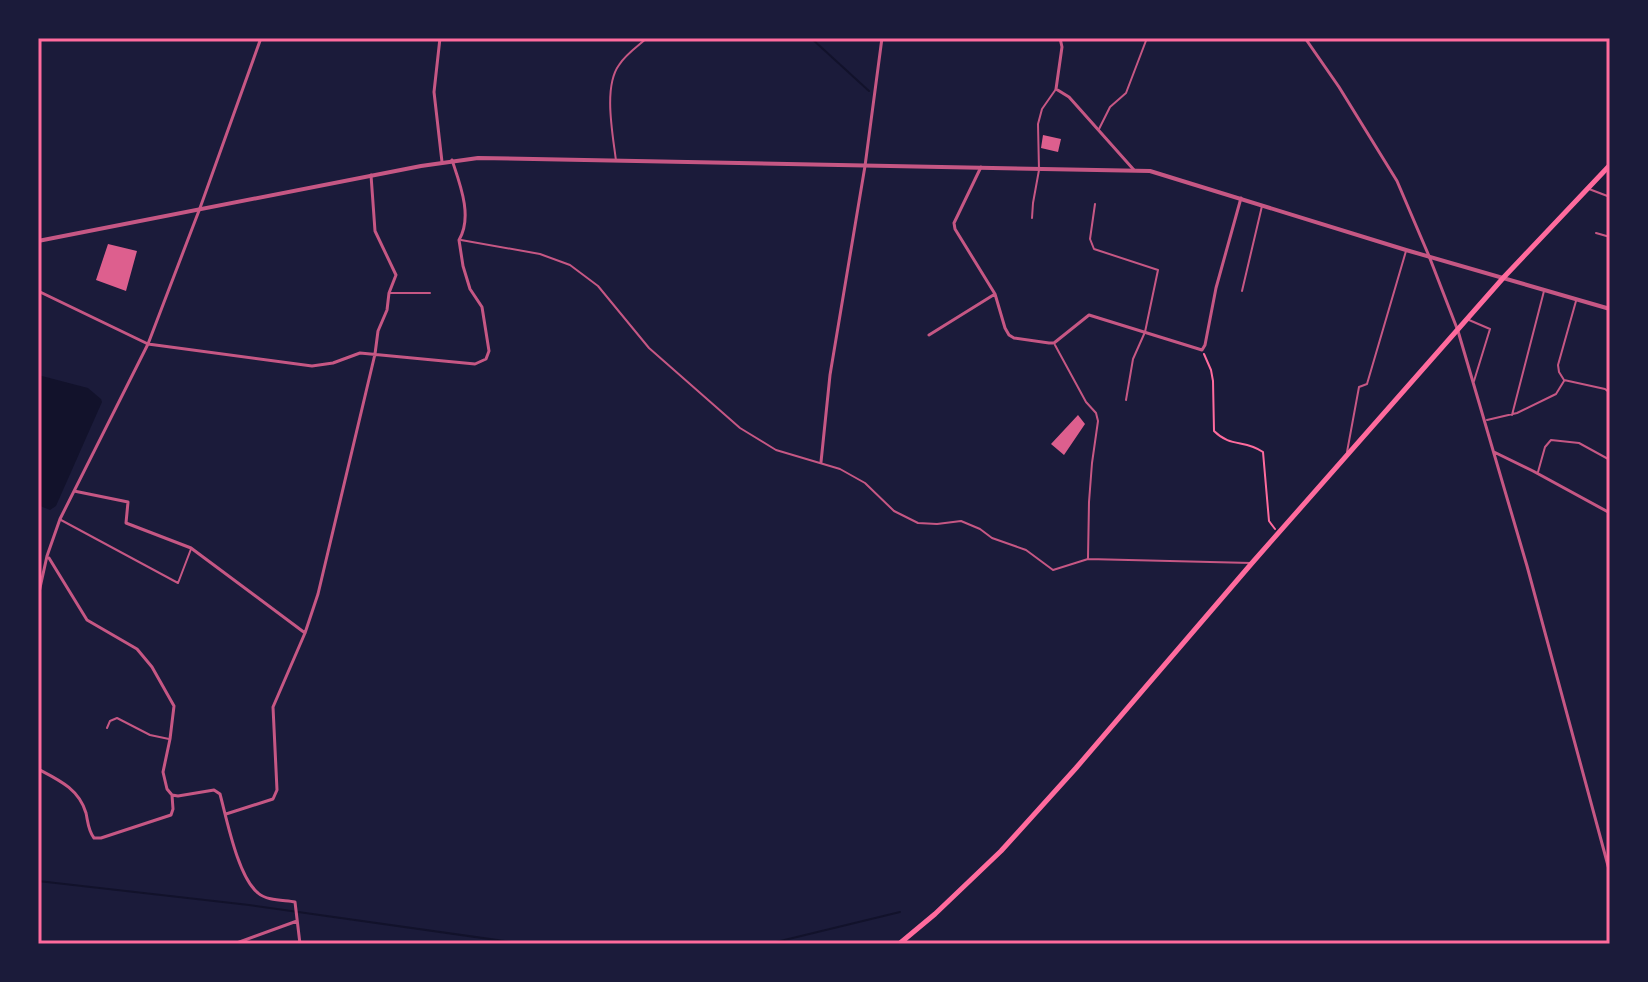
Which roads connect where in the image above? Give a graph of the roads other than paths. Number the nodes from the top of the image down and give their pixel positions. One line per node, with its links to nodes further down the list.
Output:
1 (261, 38): 24 (street)
2 (440, 38): 11 (street)
3 (647, 38): 12 (lane)
4 (882, 38): 14 (street)
5 (1060, 38): 8 (street)
6 (1147, 38): 9 (lane)
7 (1305, 38): 31 (street)
8 (1056, 89): 9 (street); 16 (lane)
9 (1098, 130): 17 (street)
10 (452, 160): 11 (street); 12 (street); 28 (street)
11 (442, 162): 18 (street)
12 (616, 162): 14 (street)
13 (1610, 165): 19 (main road)
14 (865, 166): 15 (street); 57 (street)
15 (981, 167): 16 (street); 38 (street)
16 (1039, 170): 17 (street); 25 (lane)
17 (1136, 172): 21 (street)
18 (371, 175): 24 (street); 36 (street)
19 (1588, 189): 20 (lane); 32 (main road)
20 (1610, 197)
21 (1241, 198): 23 (street); 43 (street)
22 (1095, 204): 43 (lane)
23 (1263, 204): 30 (street); 35 (lane)
24 (200, 208): 29 (street); 46 (street)
25 (1032, 218)
26 (1596, 233): 27 (lane)
27 (1610, 237)
28 (459, 240): 47 (street); 57 (lane)
29 (38, 241)
30 (1406, 250): 31 (street); 55 (lane)
31 (1429, 256): 32 (street); 42 (street)
32 (1504, 277): 33 (street); 41 (main road)
33 (1544, 290): 39 (street); 52 (lane)
34 (38, 291): 46 (street)
35 (1242, 291)
36 (389, 293): 37 (lane); 47 (street)
37 (430, 293)
38 (995, 294): 44 (street); 45 (street)
39 (1576, 299): 40 (street); 48 (lane)
40 (1610, 309)
41 (1468, 319): 42 (main road); 49 (lane)
42 (1458, 331): 49 (street); 55 (main road)
43 (1145, 332): 45 (street); 51 (lane)
44 (929, 335)
45 (1054, 343): 64 (lane)
46 (148, 344): 47 (street); 59 (street)
47 (375, 354): 67 (street)
48 (1564, 380): 50 (lane); 52 (lane)
49 (1474, 382): 53 (street)
50 (1610, 393)
51 (1126, 400)
52 (1512, 415): 53 (lane)
53 (1486, 420): 54 (street)
54 (1494, 452): 58 (street); 73 (street)
55 (1346, 457): 65 (main road)
56 (1610, 460): 58 (lane)
57 (821, 462): 64 (lane)
58 (1538, 473): 60 (street)
59 (74, 491): 61 (street); 62 (street)
60 (1610, 513)
61 (60, 519): 62 (lane); 63 (street)
62 (191, 548): 67 (street)
63 (47, 556): 66 (street); 69 (street)
64 (1088, 559): 65 (lane)
65 (1252, 563): 77 (main road)
66 (38, 597)
67 (305, 633): 72 (street)
68 (107, 728): 69 (lane)
69 (170, 739): 71 (street)
70 (38, 769): 71 (street)
71 (172, 795): 72 (street)
72 (226, 814): 74 (street)
73 (1610, 873)
74 (297, 921): 75 (street); 76 (street)
75 (234, 944)
76 (300, 944)
77 (899, 944)

